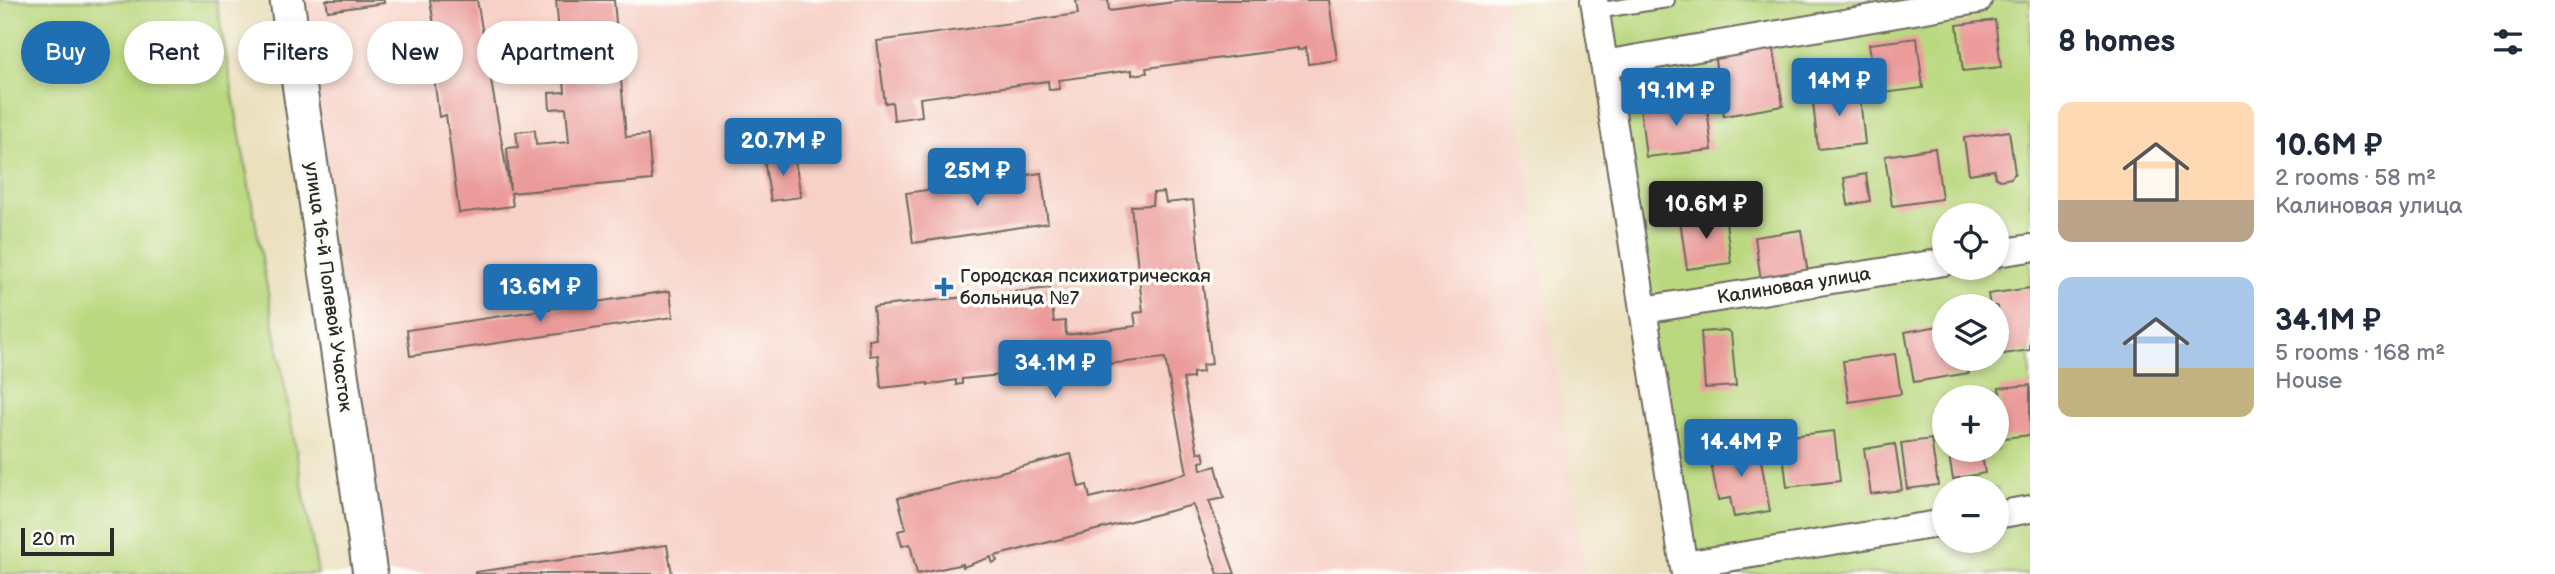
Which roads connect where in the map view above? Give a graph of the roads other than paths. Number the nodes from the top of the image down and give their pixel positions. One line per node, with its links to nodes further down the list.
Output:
1 (287, 0): 14 (street, улица 16-й Полевой Участок)
2 (1667, 0): 4 (lane)
3 (1978, 0): 5 (street)
4 (1595, 6): 5 (street)
5 (1604, 64): 9 (street)
6 (2030, 248): 7 (street)
7 (2009, 251)
8 (1932, 264): 9 (street, Калиновая улица)
9 (1643, 310): 13 (street)
10 (2030, 509): 11 (street)
11 (2009, 513)
12 (1932, 525): 13 (street)
13 (1685, 570)
14 (370, 574)

